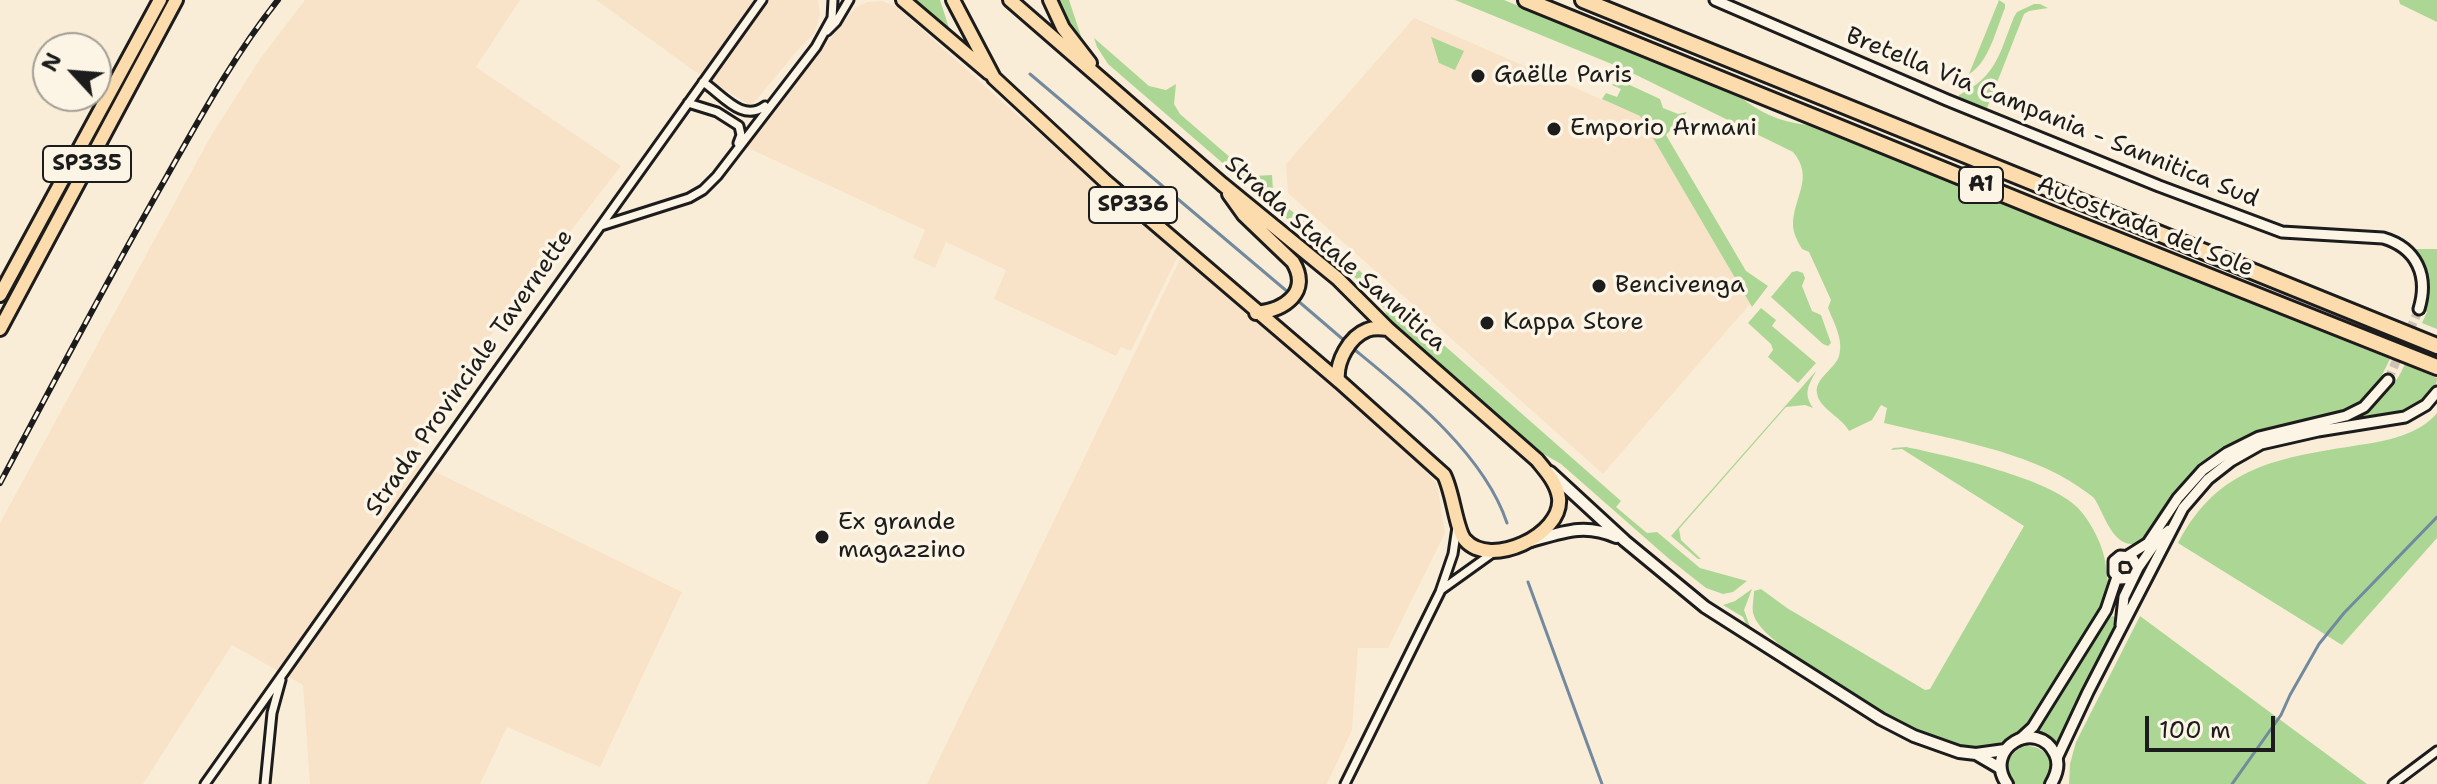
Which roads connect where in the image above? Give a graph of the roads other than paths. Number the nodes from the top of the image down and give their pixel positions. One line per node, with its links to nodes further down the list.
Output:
1 (160, 0): 22 (main road, SP335)
2 (176, 0): 25 (main road, SP335)
3 (762, 0): 16 (street)
4 (833, 0): 13 (street, Strada Provinciale Tavernette)
5 (849, 0): 13 (street, Strada Provinciale Tavernette)
6 (903, 0): 14 (main road)
7 (953, 0): 14 (main road, SP336)
8 (1010, 0): 15 (main road, Strada Statale Sannitica / SP336)
9 (1050, 0): 15 (main road, Strada Statale Sannitica / SP336)
10 (1526, 0): 28 (highway, Autostrada del Sole / A1)
11 (1583, 0): 27 (highway, Autostrada del Sole / A1)
12 (1715, 0): 23 (street, Bretella Via Campania - Sannitica Sud)
13 (820, 39): 17 (street, Strada Provinciale Tavernette)
14 (994, 78): 24 (main road, SP336)
15 (1105, 81): 20 (main road, Strada Statale Sannitica / SP336)
16 (703, 82): 17 (street); 18 (street)
17 (774, 100): 19 (street, Strada Provinciale Tavernette)
18 (688, 103): 19 (street); 21 (street)
19 (737, 149): 21 (street, Strada Provinciale Tavernette)
20 (1222, 184): 24 (main road); 26 (main road, Strada Statale Sannitica / SP336)
21 (599, 227): 44 (street, Strada Provinciale Tavernette)
22 (0, 295)
23 (2419, 309)
24 (1256, 313): 30 (main road, SP336)
25 (0, 329)
26 (1388, 329): 30 (main road); 32 (main road, Strada Statale Sannitica)
27 (2437, 346)
28 (2437, 367)
29 (2388, 380): 38 (street)
30 (1341, 383): 33 (main road, SP336)
31 (2437, 392): 34 (street)
32 (1537, 460): 35 (main road, Strada Statale Sannitica); 36 (main road, Strada Statale Sannitica)
33 (1457, 521): 37 (main road, SP336); 42 (street)
34 (2173, 527): 39 (street); 43 (street)
35 (1529, 541): 36 (main road); 37 (main road, Strada Statale Sannitica)
36 (1625, 541): 48 (main road, Strada Statale Sannitica)
37 (1494, 552): 42 (street)
38 (2129, 555): 39 (street); 40 (street)
39 (2138, 568): 41 (street)
40 (2117, 577): 41 (street); 45 (street)
41 (2132, 578): 43 (street)
42 (1440, 592): 54 (street)
43 (2119, 632): 49 (street)
44 (283, 672): 52 (street, Strada Provinciale Tavernette); 53 (street, Strada Provinciale Tavernette)
45 (2020, 739): 46 (main road); 49 (main road)
46 (2005, 750): 48 (main road, Strada Statale Sannitica); 50 (main road)
47 (2437, 751): 56 (street)
48 (1976, 754): 50 (main road, Strada Statale Sannitica)
49 (2057, 758): 51 (main road)
50 (2000, 768): 55 (main road)
51 (2055, 782)
52 (205, 784)
53 (265, 784)
54 (1345, 784)
55 (2007, 784)
56 (2393, 784)

